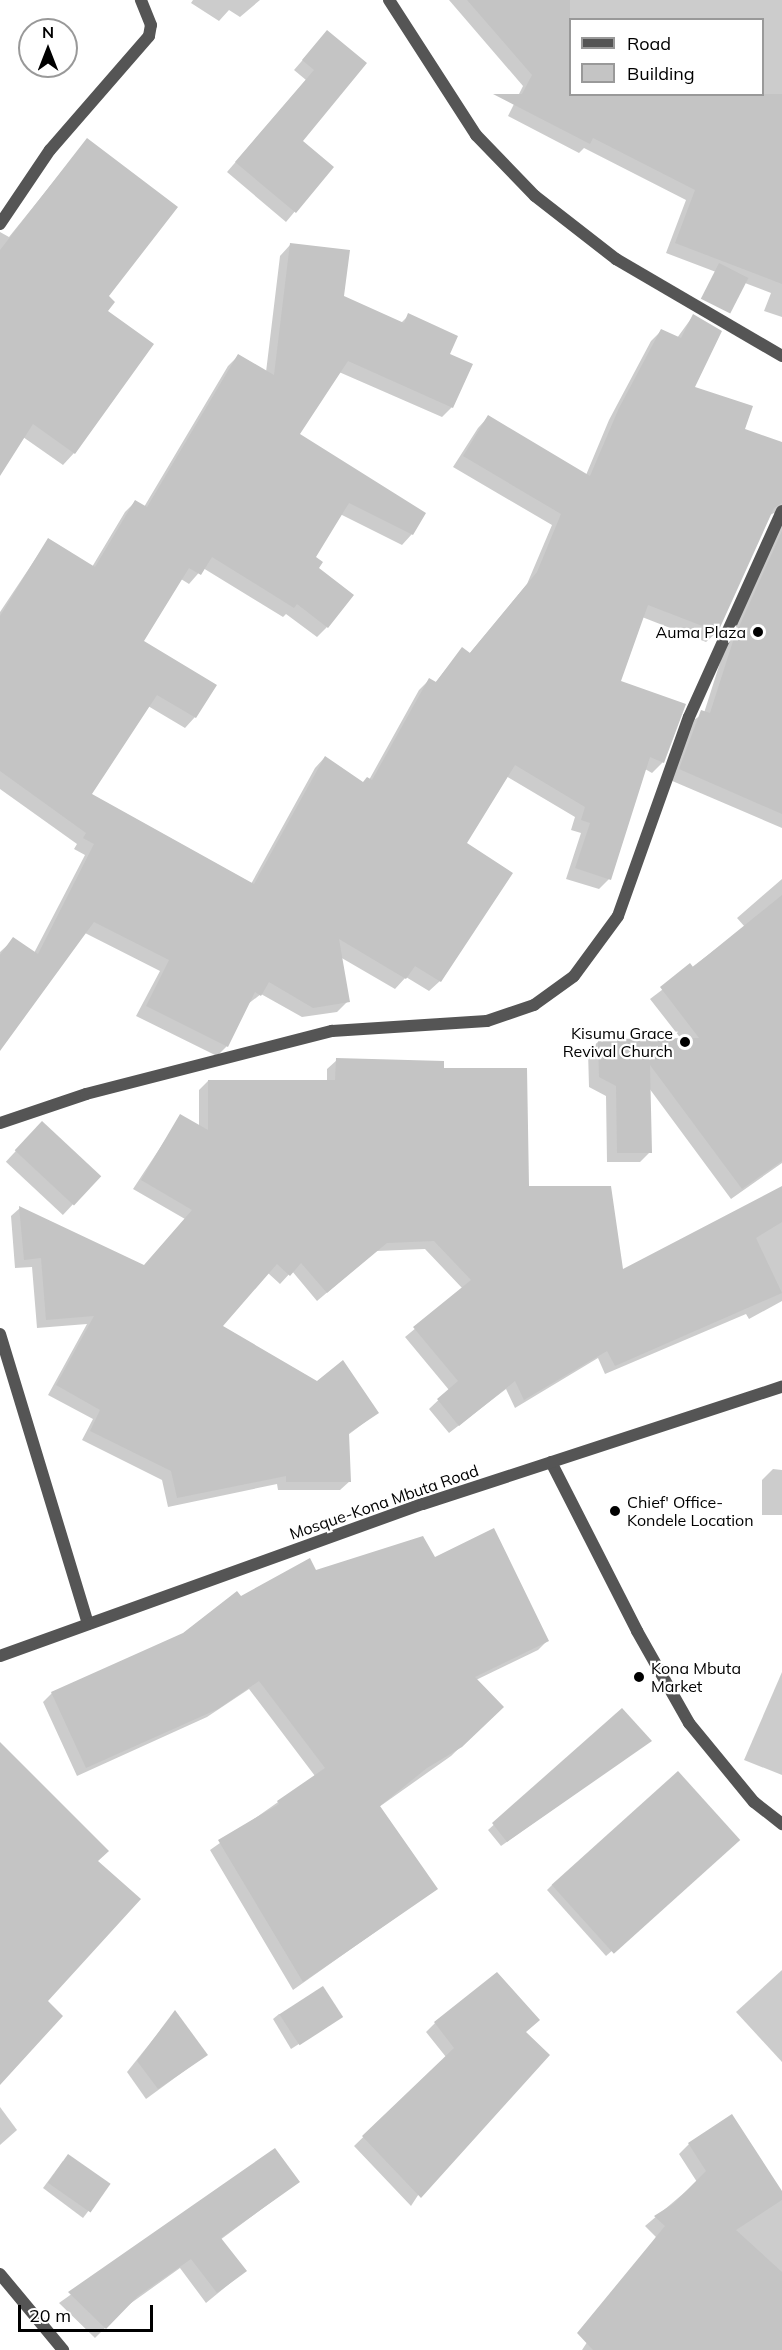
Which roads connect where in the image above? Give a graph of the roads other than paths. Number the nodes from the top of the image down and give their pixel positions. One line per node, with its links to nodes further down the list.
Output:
1 (141, 0): 3 (street)
2 (389, 0): 4 (street)
3 (0, 224)
4 (782, 356)
5 (782, 511): 6 (street)
6 (0, 1123)
7 (0, 1334): 10 (street)
8 (782, 1387): 9 (street, Mosque-Kona Mbuta Road)
9 (551, 1462): 10 (street, Mosque-Kona Mbuta Road); 12 (street)
10 (88, 1624): 11 (street, Mosque-Kona Mbuta Road)
11 (0, 1656)
12 (782, 1824)
13 (0, 2274): 14 (street)
14 (63, 2350)

